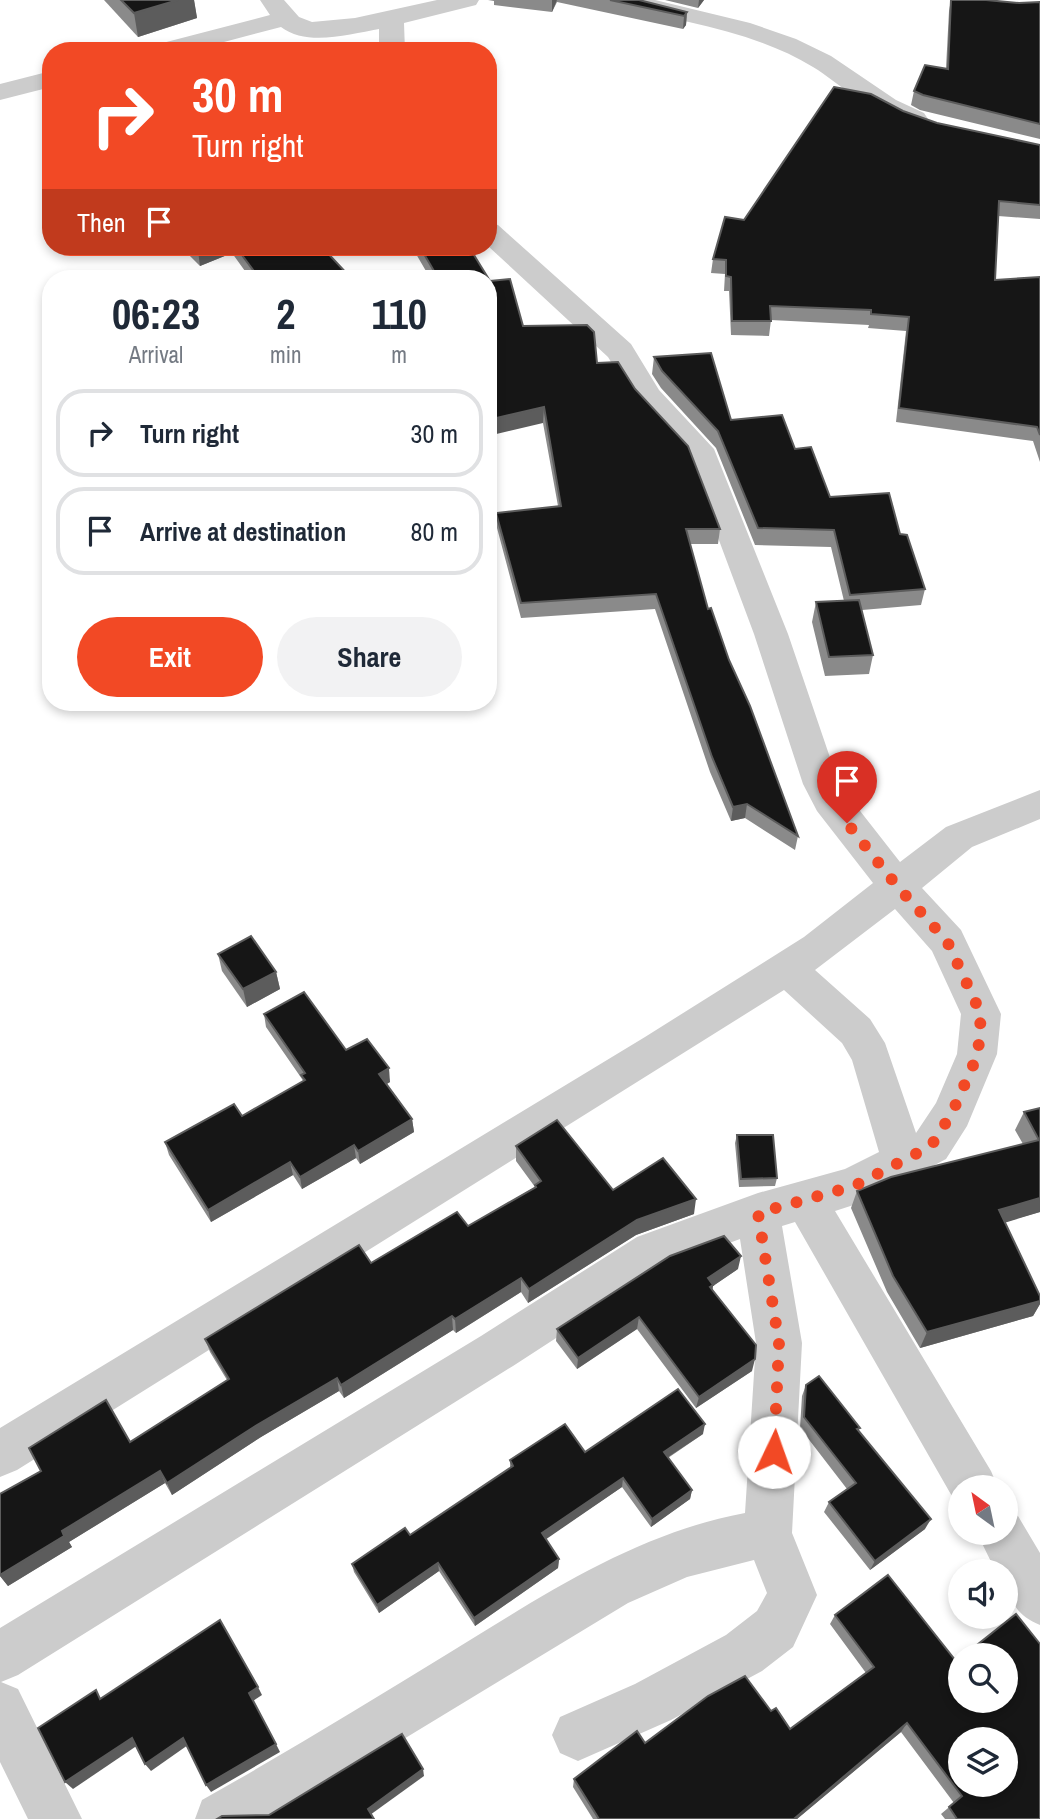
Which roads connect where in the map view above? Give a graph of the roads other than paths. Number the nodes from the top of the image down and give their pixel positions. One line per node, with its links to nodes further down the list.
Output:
1 (467, 0): 4 (street)
2 (622, 0): 9 (street)
3 (279, 9): 4 (street); 5 (street)
4 (391, 17): 6 (street)
5 (186, 42)
6 (392, 42)
7 (42, 81): 8 (street)
8 (0, 92)
9 (936, 124)
10 (497, 239): 12 (street)
11 (1040, 804): 12 (street)
12 (905, 895): 13 (street); 14 (street)
13 (795, 976): 14 (street); 17 (street)
14 (903, 1161): 15 (street)
15 (805, 1199): 16 (street); 18 (street)
16 (758, 1213): 19 (street); 22 (street)
17 (0, 1454)
18 (966, 1475)
19 (768, 1533): 24 (street); 26 (street)
20 (1008, 1545): 21 (street)
21 (1040, 1600)
22 (0, 1657)
23 (0, 1707): 25 (street)
24 (578, 1735)
25 (56, 1819)
26 (221, 1819)

